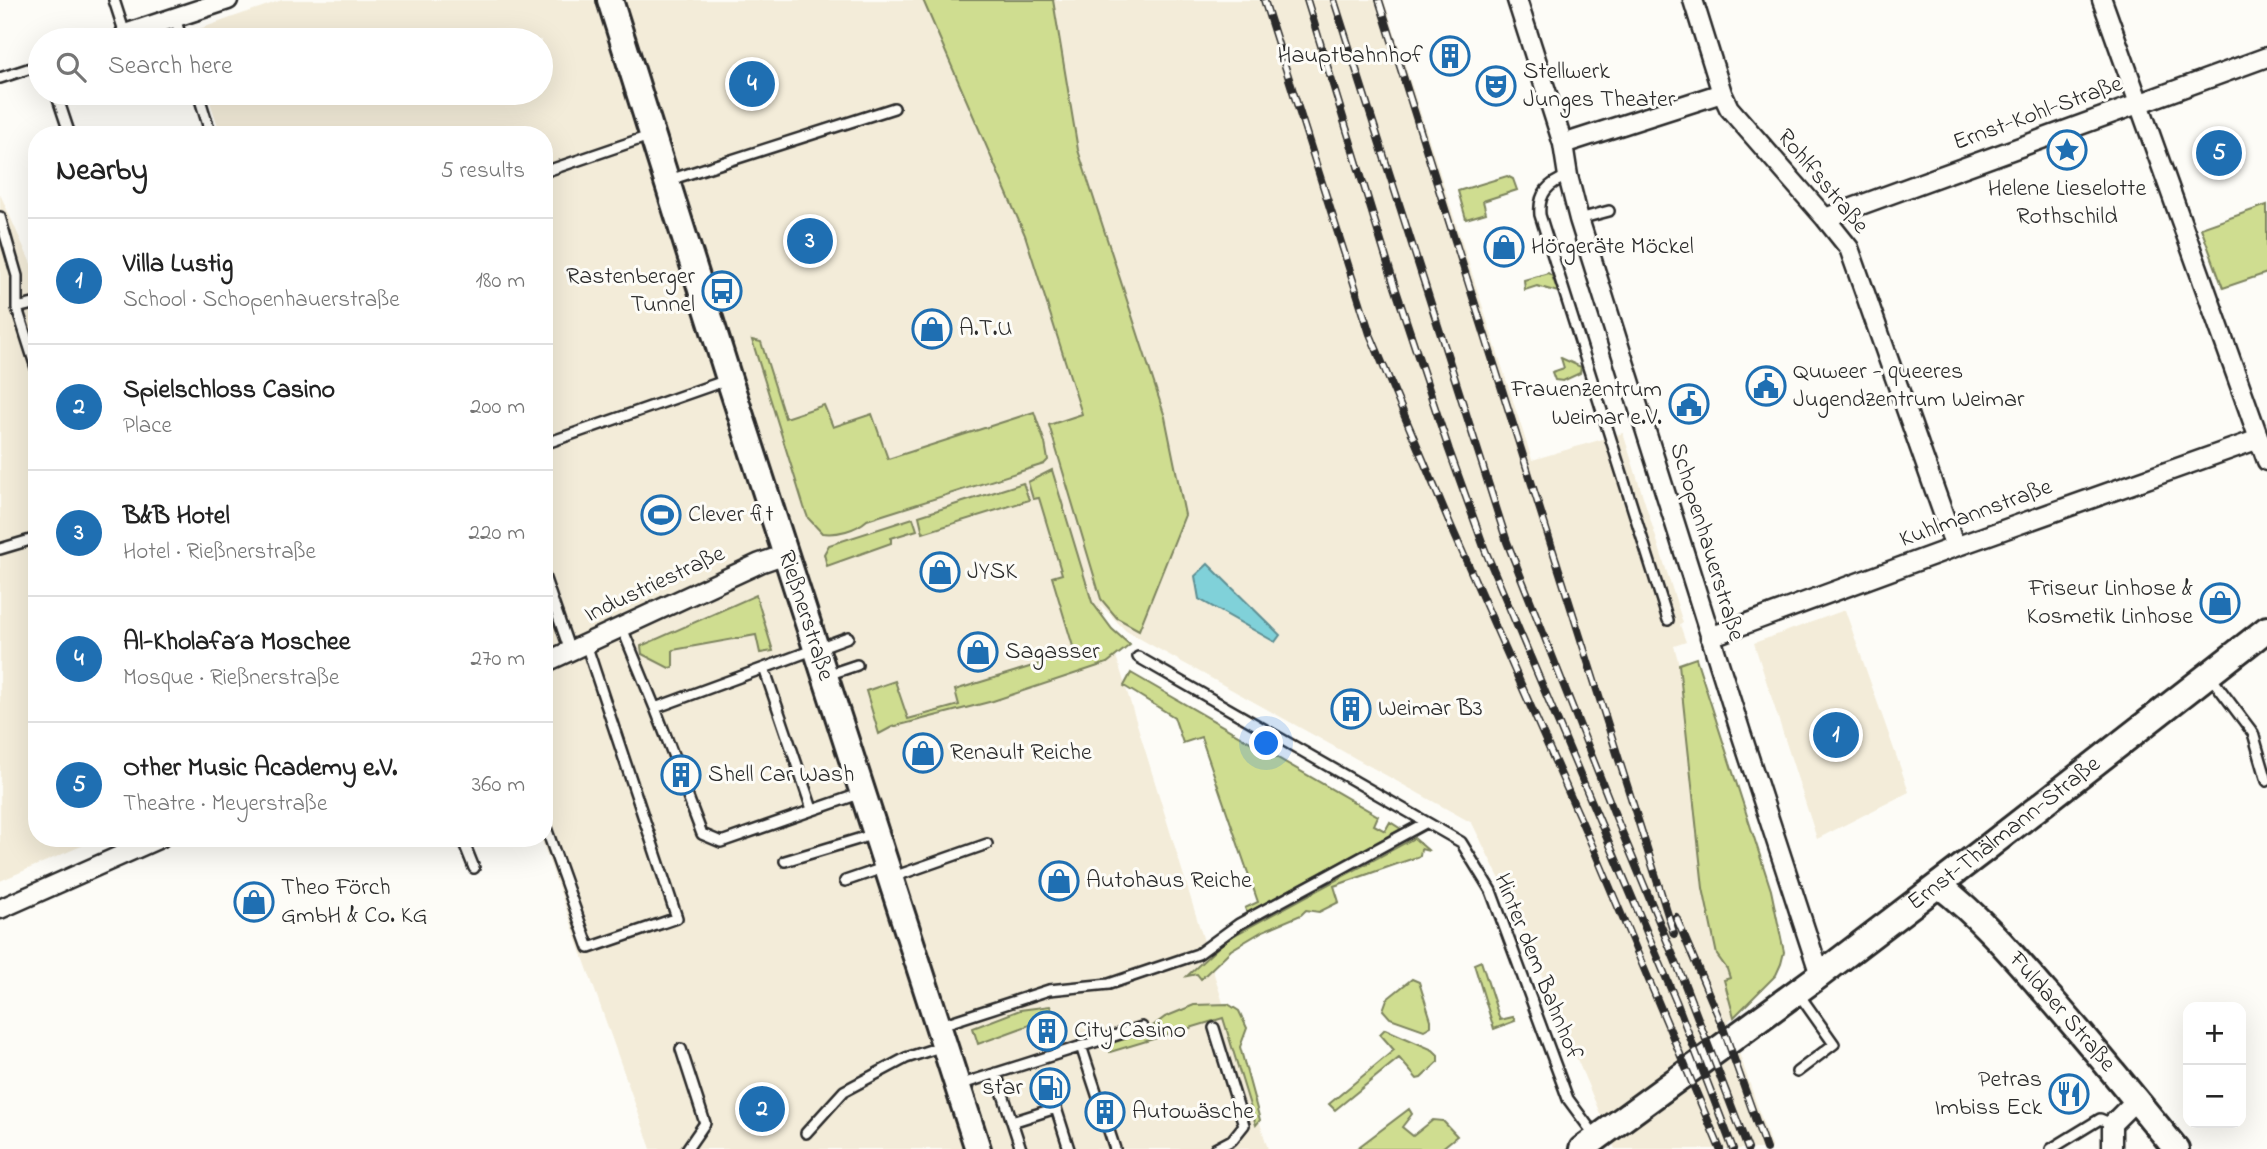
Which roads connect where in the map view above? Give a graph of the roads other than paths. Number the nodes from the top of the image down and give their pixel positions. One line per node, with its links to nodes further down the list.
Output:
1 (114, 0): 8 (lane)
2 (610, 0): 21 (street, Rießnerstraße)
3 (1517, 0): 22 (street, Schopenhauerstraße)
4 (1693, 0): 14 (street, Rohlfsstraße)
5 (2102, 0): 15 (street)
6 (224, 1): 7 (street)
7 (175, 18): 9 (street); 10 (lane)
8 (116, 28)
9 (144, 28)
10 (178, 28)
11 (2267, 57): 15 (street, Ernst-Kohl-Straße)
12 (28, 69): 13 (lane)
13 (0, 78)
14 (1722, 93): 22 (street); 28 (street, Rohlfsstraße)
15 (2140, 104): 28 (street, Ernst-Kohl-Straße); 34 (street)
16 (60, 105): 19 (lane)
17 (202, 105): 20 (lane)
18 (894, 107): 25 (lane)
19 (67, 126)
20 (208, 126)
21 (653, 134): 23 (lane); 25 (street, Rießnerstraße)
22 (1563, 144): 24 (street, Schopenhauerstraße)
23 (553, 169)
24 (1568, 176): 29 (street, Schopenhauerstraße); 42 (lane)
25 (667, 180): 33 (street, Rießnerstraße)
26 (1609, 211): 29 (lane)
27 (0, 217): 31 (lane)
28 (1825, 218): 38 (street, Rohlfsstraße)
29 (1579, 219): 46 (street, Schopenhauerstraße)
30 (28, 305): 31 (lane)
31 (17, 308): 32 (lane)
32 (28, 343)
33 (729, 379): 35 (lane); 40 (street, Rießnerstraße)
34 (2259, 439): 36 (street); 38 (street, Kuhlmannstraße)
35 (553, 441)
36 (2267, 461)
37 (28, 541): 39 (lane)
38 (1955, 547): 46 (street, Kuhlmannstraße)
39 (0, 549)
40 (786, 554): 43 (street, Industriestraße); 48 (street, Rießnerstraße)
41 (553, 595): 47 (lane)
42 (1668, 621)
43 (622, 628): 47 (street, Industriestraße); 55 (lane)
44 (2267, 629): 53 (street, Ernst-Thälmann-Straße)
45 (848, 637): 48 (lane)
46 (1710, 637): 73 (street, Schopenhauerstraße)
47 (578, 648): 50 (street, Industriestraße); 66 (lane)
48 (817, 648): 52 (lane); 54 (street, Rießnerstraße)
49 (1138, 657): 61 (lane, Hinter dem Bahnhof)
50 (553, 659)
51 (857, 664): 54 (lane)
52 (764, 668): 55 (lane); 60 (lane)
53 (2209, 675): 57 (lane); 71 (street, Ernst-Thälmann-Straße)
54 (826, 676): 59 (street, Rießnerstraße)
55 (655, 708): 56 (lane)
56 (677, 765)
57 (2267, 781)
58 (686, 792): 60 (lane)
59 (863, 792): 60 (lane); 62 (street, Rießnerstraße)
60 (811, 809)
61 (1425, 823): 77 (lane); 87 (lane, Hinter dem Bahnhof)
62 (877, 834): 67 (lane); 69 (street, Rießnerstraße)
63 (987, 844): 69 (lane)
64 (140, 847): 72 (street)
65 (466, 847): 68 (lane)
66 (553, 847)
67 (785, 861)
68 (474, 868)
69 (889, 872): 70 (lane); 77 (street, Rießnerstraße)
70 (845, 880)
71 (1938, 885): 73 (street, Ernst-Thälmann-Straße); 83 (street, Fuldaer Straße)
72 (0, 909)
73 (1820, 975): 74 (street, Ernst-Thälmann-Straße)
74 (1797, 992): 80 (lane); 87 (street, Ernst-Thälmann-Straße)
75 (1142, 1027): 78 (lane)
76 (1214, 1028): 93 (lane)
77 (942, 1036): 82 (street, Rießnerstraße); 86 (lane)
78 (1081, 1046): 81 (lane); 92 (lane)
79 (681, 1049): 88 (lane)
80 (1797, 1072)
81 (996, 1073): 82 (lane); 84 (lane)
82 (957, 1085): 89 (street, Rießnerstraße)
83 (2136, 1100): 85 (street); 96 (street, Fuldaer Straße)
84 (1012, 1122): 90 (lane); 91 (lane)
85 (2112, 1124): 94 (lane); 95 (street)
86 (806, 1133)
87 (1589, 1143)
88 (687, 1149)
89 (978, 1149)
90 (1021, 1149)
91 (1069, 1149)
92 (1115, 1149)
93 (1215, 1149)
94 (2050, 1149)
95 (2112, 1149)
96 (2176, 1149)

